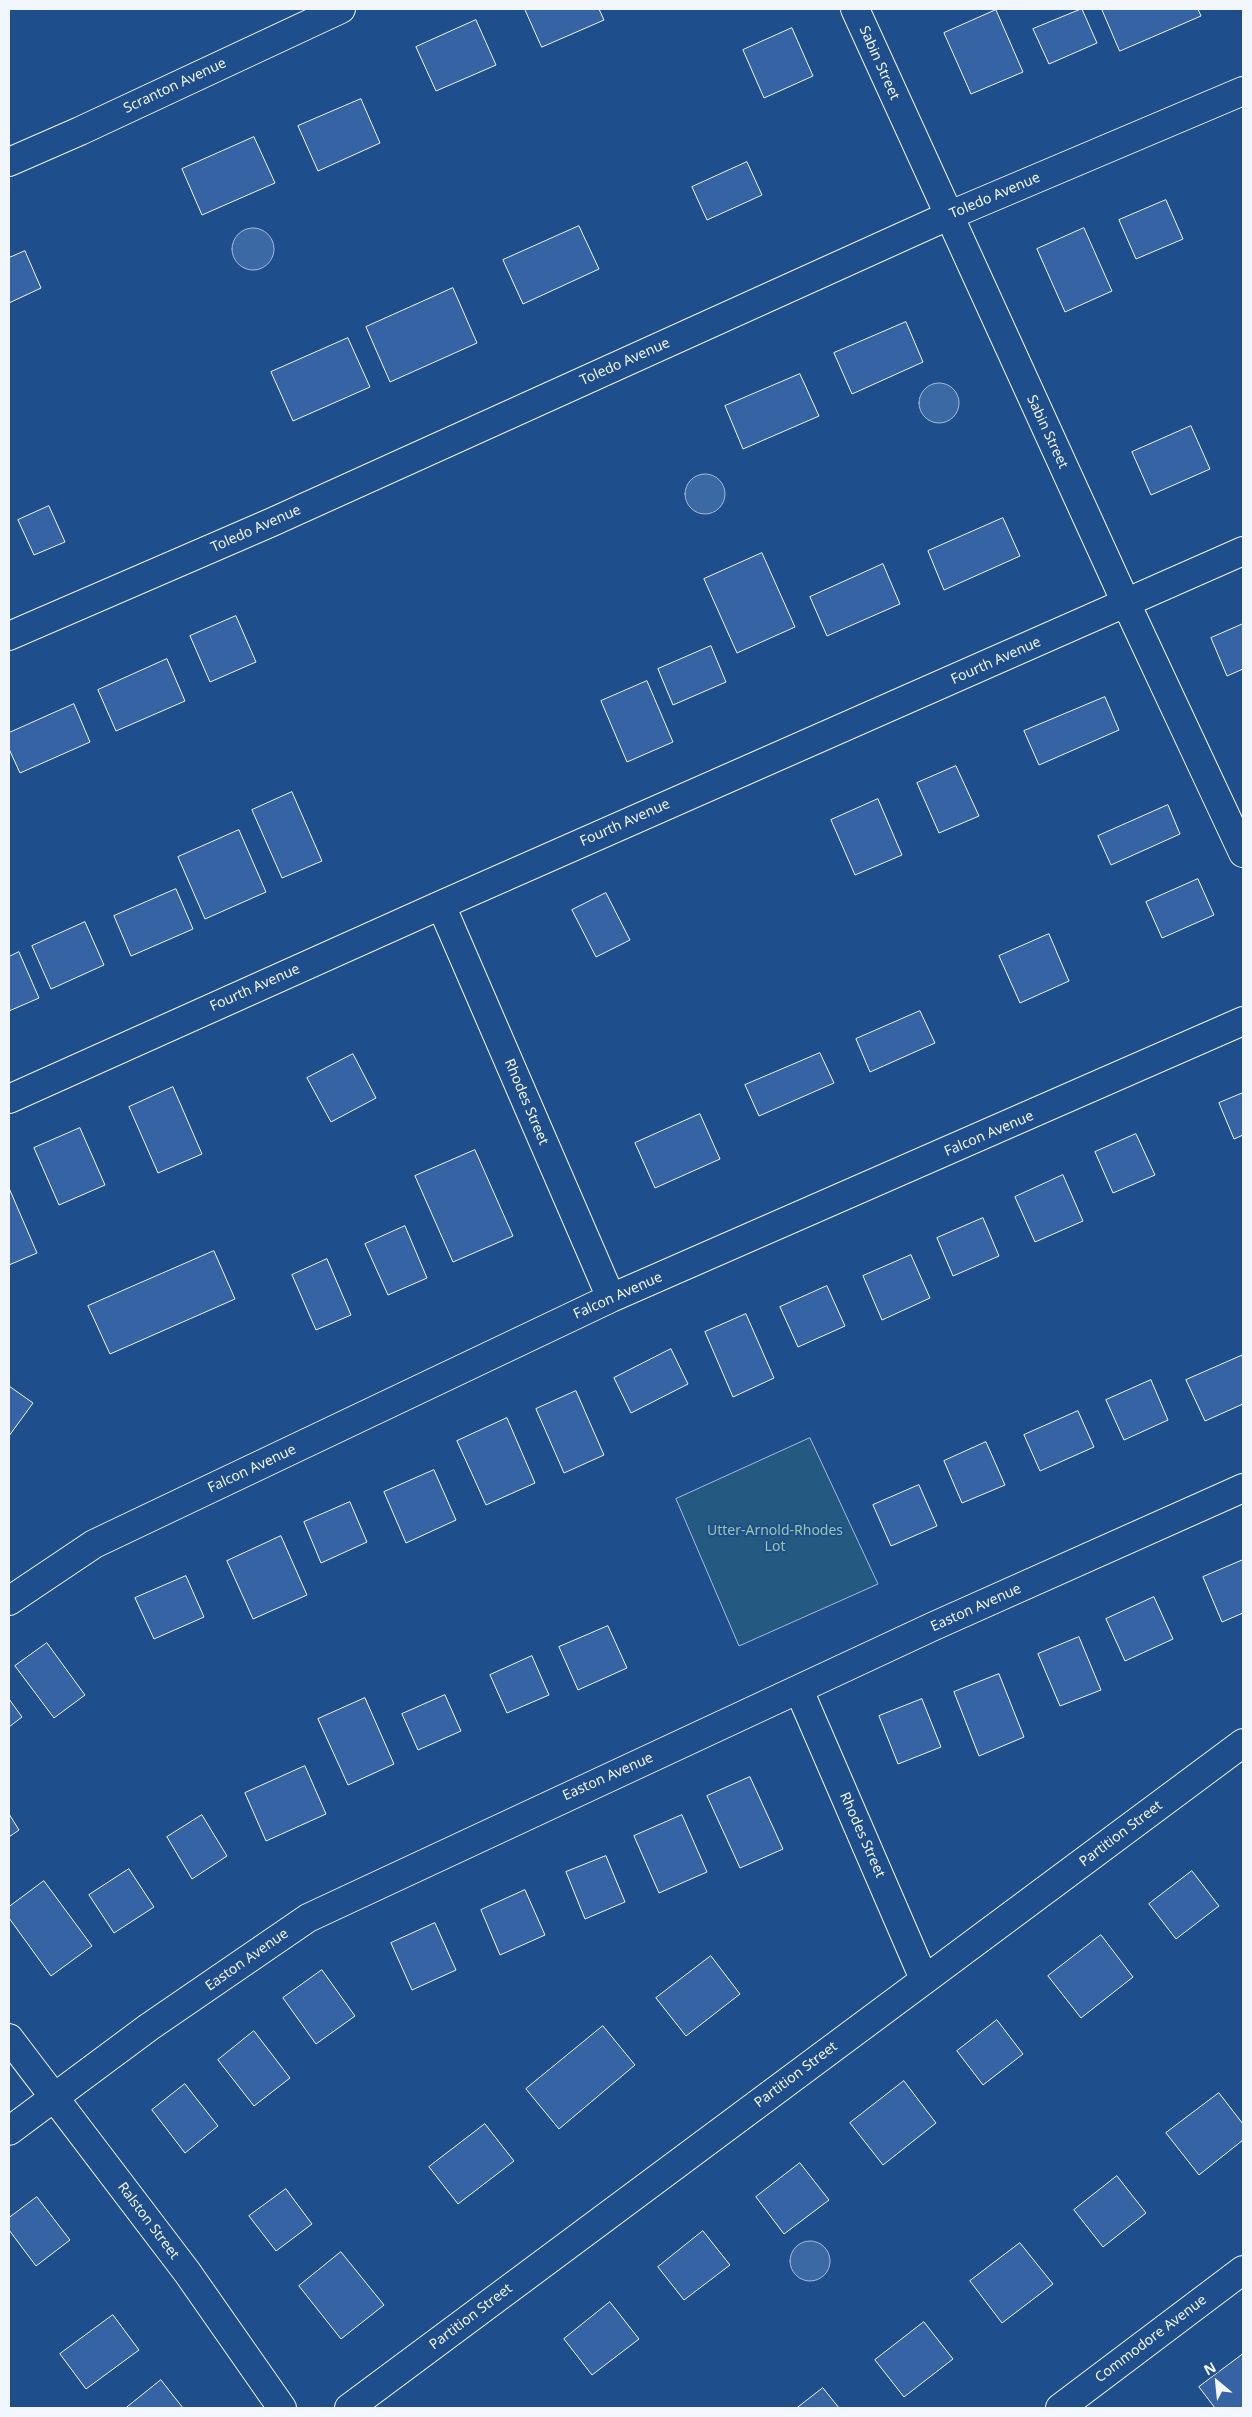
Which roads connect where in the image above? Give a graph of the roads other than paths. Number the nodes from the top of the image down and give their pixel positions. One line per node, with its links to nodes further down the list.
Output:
1 (341, 9): 4 (street, Scranton Avenue)
2 (855, 9): 5 (street, Sabin Street)
3 (1243, 91): 5 (street, Toledo Avenue)
4 (9, 162)
5 (948, 216): 7 (street, Sabin Street); 8 (street, Toledo Avenue)
6 (1243, 551): 7 (street, Fourth Avenue)
7 (1126, 603): 9 (street, Sabin Street); 10 (street, Fourth Avenue)
8 (9, 636)
9 (1243, 853)
10 (441, 904): 12 (street, Fourth Avenue); 13 (street, Rhodes Street)
11 (1243, 1021): 13 (street, Falcon Avenue)
12 (9, 1099)
13 (610, 1298): 15 (street, Falcon Avenue)
14 (1243, 1488): 16 (street, Easton Avenue)
15 (9, 1601)
16 (799, 1690): 18 (street, Rhodes Street); 20 (street, Easton Avenue)
17 (1243, 1743): 18 (street, Partition Street)
18 (924, 1979): 24 (street, Partition Street)
19 (9, 2038): 20 (street, Ralston Street)
20 (54, 2097): 21 (street, Easton Avenue); 23 (street, Ralston Street)
21 (9, 2131)
22 (1243, 2270): 25 (street, Commodore Avenue)
23 (282, 2408)
24 (349, 2408)
25 (1060, 2408)

